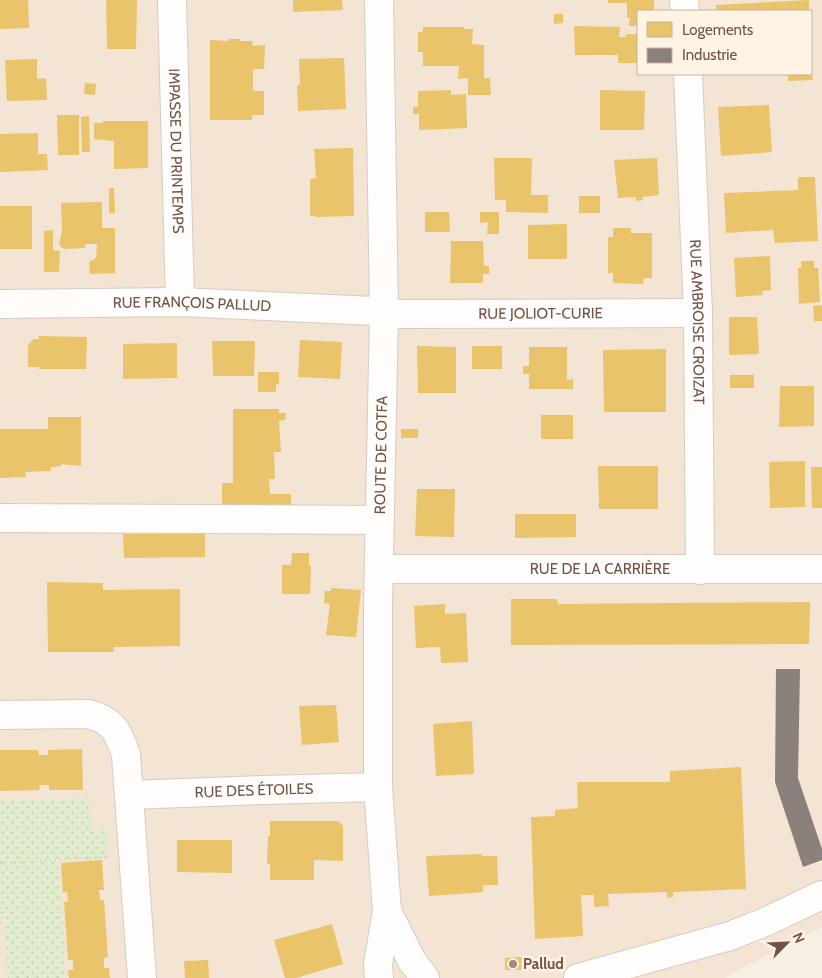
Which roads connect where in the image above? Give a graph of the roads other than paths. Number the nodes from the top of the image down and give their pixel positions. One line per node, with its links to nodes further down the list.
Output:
1 (172, 0): 4 (street, IMPASSE DU PRINTEMPS)
2 (379, 0): 6 (street, ROUTE DE COTFA)
3 (688, 75): 7 (street, RUE AMBROISE CROIZAT)
4 (180, 302): 5 (street, RUE FRANÇOIS PALLUD); 6 (street, RUE FRANÇOIS PALLUD)
5 (0, 304)
6 (384, 312): 7 (street, RUE JOLIOT-CURIE); 9 (street, ROUTE DE COTFA)
7 (698, 313): 12 (street, RUE AMBROISE CROIZAT)
8 (0, 518): 9 (street)
9 (380, 520): 10 (street, ROUTE DE COTFA)
10 (379, 569): 12 (street, RUE DE LA CARRIÈRE); 14 (street, ROUTE DE COTFA)
11 (822, 569): 12 (street, RUE DE LA CARRIÈRE)
12 (700, 570)
13 (0, 715): 15 (street)
14 (378, 787): 15 (street, RUE DES ÉTOILES); 17 (street, ROUTE DE COTFA)
15 (128, 795): 18 (street)
16 (822, 895): 21 (street)
17 (387, 911): 19 (street, ROUTE DE COTFA); 20 (street, ROUTE DE COTFA)
18 (142, 978)
19 (379, 978)
20 (425, 978)
21 (578, 978)

